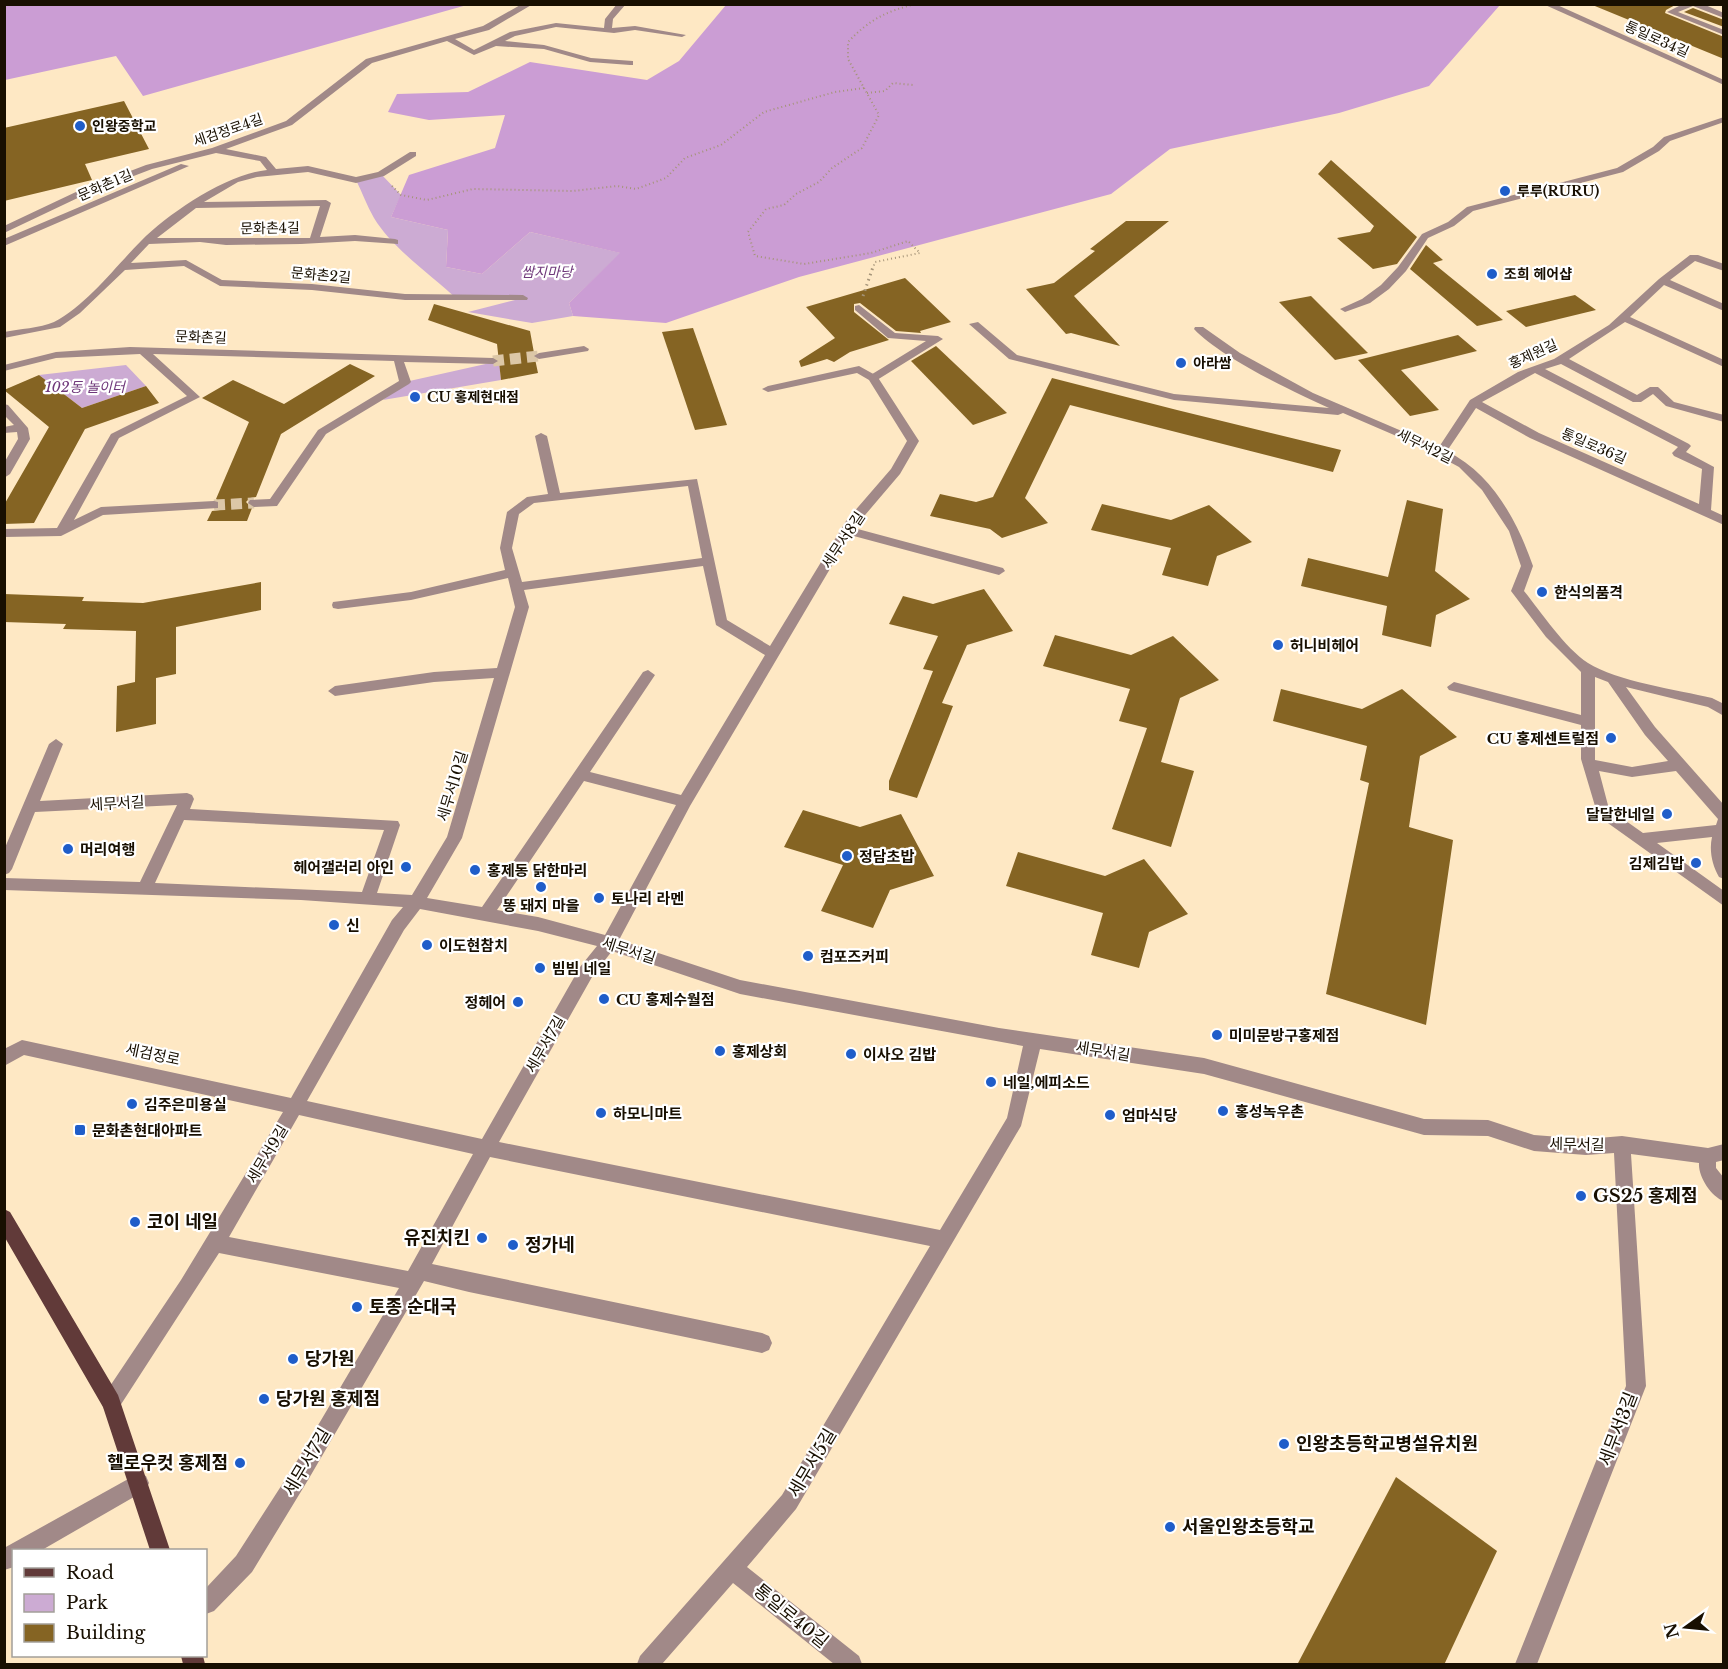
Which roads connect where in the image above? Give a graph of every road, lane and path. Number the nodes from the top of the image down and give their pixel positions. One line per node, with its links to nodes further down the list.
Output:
1 (529, 4): 10 (street, 세검정로4길)
2 (622, 4): 7 (street)
3 (916, 4): 15 (path)
4 (1547, 4): 13 (street, 통일로34길)
5 (1693, 4): 6 (street); 8 (street)
6 (1724, 16)
7 (608, 30): 9 (street); 11 (street)
8 (1721, 30)
9 (682, 35)
10 (450, 40): 11 (street); 18 (street, 세검정로4길)
11 (495, 43): 12 (street)
12 (630, 63)
13 (1724, 83)
14 (913, 85): 16 (path)
15 (864, 88): 16 (path); 20 (path)
16 (867, 93): 32 (path)
17 (1724, 120): 34 (street)
18 (215, 150): 21 (street); 23 (street, 세검정로4길); 27 (street, 문화촌1길)
19 (413, 154): 20 (street)
20 (387, 171): 21 (street)
21 (273, 172): 22 (street)
22 (194, 205): 24 (street); 25 (street)
23 (4, 230)
24 (314, 240): 25 (street, 문화촌4길); 26 (street, 문화촌4길)
25 (146, 241): 28 (street)
26 (395, 242)
27 (4, 243)
28 (122, 267): 31 (street, 문화촌2길); 38 (street)
29 (1724, 268): 30 (street, 홍제원길)
30 (1663, 281): 33 (street); 35 (street, 홍제원길)
31 (523, 298)
32 (860, 308): 48 (street)
33 (1724, 308)
34 (1345, 309)
35 (1623, 317): 43 (street, 홍제원길); 45 (street)
36 (974, 324): 52 (street)
37 (1199, 329): 52 (street, 세무서2길)
38 (4, 335)
39 (584, 349): 41 (street)
40 (141, 350): 42 (street, 문화촌길); 46 (street, 문화촌길); 65 (street)
41 (539, 356)
42 (398, 358): 44 (street, 문화촌길); 60 (street)
43 (1561, 359): 47 (street, 홍제원길); 53 (street)
44 (494, 361)
45 (1724, 364)
46 (4, 368)
47 (1536, 369): 50 (street, 홍제원길); 62 (street)
48 (873, 378): 49 (street); 64 (street, 세무서8길)
49 (768, 389)
50 (1474, 402): 57 (street, 홍제원길); 62 (street, 통일로36길)
51 (4, 407): 54 (street)
52 (1353, 413): 57 (street, 세무서2길)
53 (1724, 419)
54 (22, 428): 55 (street); 58 (street)
55 (4, 430)
56 (541, 436): 59 (street)
57 (1441, 452): 73 (street, 세무서2길)
58 (4, 474)
59 (555, 497): 67 (street, 세무서10길); 69 (street, 세무서10길)
60 (254, 503)
61 (214, 505): 65 (street)
62 (1706, 511): 63 (street, 통일로36길)
63 (1724, 521)
64 (847, 530): 68 (street); 72 (street, 세무서8길)
65 (61, 532): 66 (street)
66 (4, 533)
67 (709, 561): 70 (street); 72 (street, 세무서10길)
68 (999, 571)
69 (513, 572): 70 (street, 세무서10길); 71 (street)
70 (517, 587): 74 (street, 세무서10길)
71 (338, 605)
72 (773, 654): 85 (street, 세무서8길)
73 (1583, 666): 76 (street, 세무서2길); 80 (street)
74 (503, 673): 78 (street); 96 (street, 세무서10길)
75 (648, 675): 84 (street)
76 (1613, 679): 79 (street, 세무서2길); 83 (street)
77 (1454, 687): 80 (street)
78 (335, 691)
79 (1724, 711)
80 (1588, 722): 82 (street)
81 (56, 744): 86 (street)
82 (1589, 764): 83 (street); 89 (street)
83 (1680, 765): 88 (street)
84 (580, 775): 85 (street); 97 (street)
85 (685, 802): 98 (street, 세무서8길)
86 (30, 807): 87 (street, 세무서길); 90 (street)
87 (180, 814): 93 (street); 94 (street)
88 (1723, 822): 89 (street); 91 (street)
89 (1639, 838): 95 (street)
90 (4, 869)
91 (1724, 873)
92 (4, 884): 93 (street, 세무서길)
93 (144, 889): 94 (street, 세무서길)
94 (367, 899): 96 (street, 세무서길)
95 (1724, 900)
96 (416, 902): 97 (street, 세무서길); 101 (street, 세무서9길)
97 (486, 914): 98 (street, 세무서길)
98 (609, 943): 99 (street, 세무서길); 103 (street, 세무서7길)
99 (1033, 1040): 102 (street, 세무서길); 107 (street, 세무서5길)
100 (4, 1059): 101 (street, 세검정로)
101 (295, 1107): 103 (street); 108 (street, 세무서9길)
102 (1622, 1144): 104 (street, 세무서길); 119 (street, 세무서3길)
103 (486, 1148): 107 (street); 109 (street, 세무서7길)
104 (1715, 1154): 105 (street)
105 (1724, 1193)
106 (4, 1218): 111 (main road)
107 (944, 1240): 115 (street, 세무서5길)
108 (214, 1243): 109 (street); 111 (street, 세무서9길)
109 (416, 1275): 110 (street); 116 (street, 세무서7길)
110 (762, 1343)
111 (111, 1402): 112 (main road)
112 (139, 1483): 113 (street); 114 (main road)
113 (25, 1549)
114 (159, 1549)
115 (731, 1568): 117 (street, 세무서5길); 118 (street, 통일로40길)
116 (207, 1602)
117 (648, 1665)
118 (850, 1665)
119 (1526, 1665)

